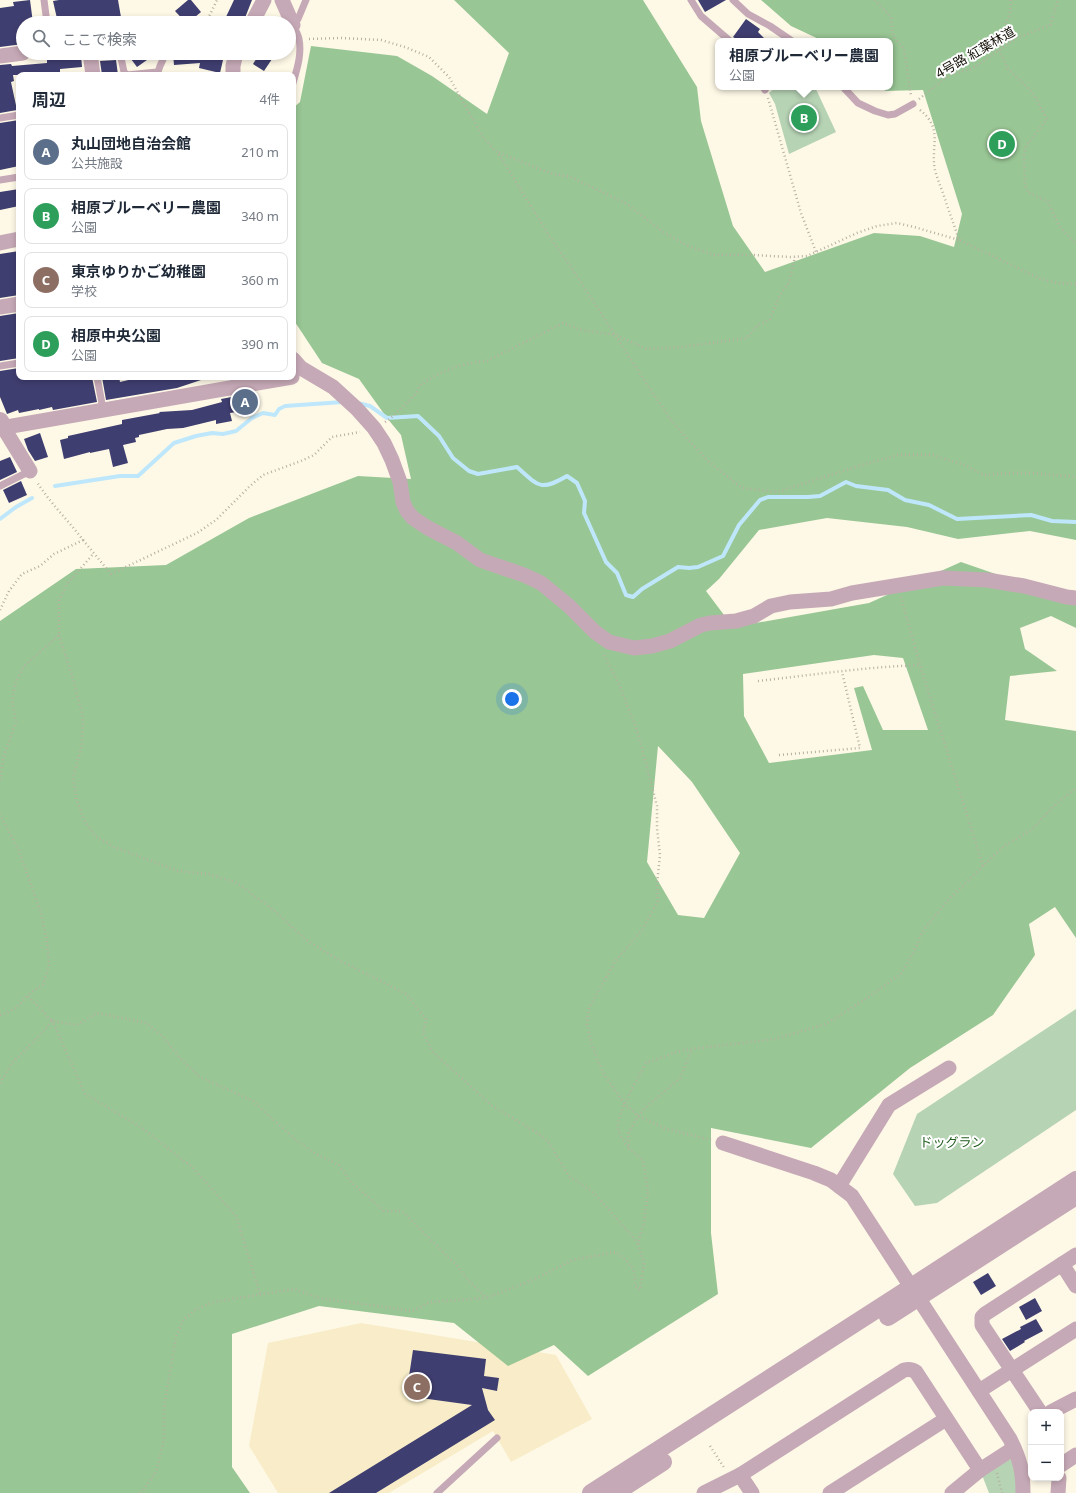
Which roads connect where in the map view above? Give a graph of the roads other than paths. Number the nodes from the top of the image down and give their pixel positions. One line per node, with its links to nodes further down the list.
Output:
1 (44, 0): 7 (lane)
2 (264, 0): 8 (street)
3 (282, 0): 9 (street)
4 (306, 0): 10 (lane)
5 (691, 0): 12 (lane)
6 (733, 0): 13 (lane)
7 (46, 16)
8 (256, 16)
9 (289, 16)
10 (296, 21)
11 (296, 32): 24 (lane)
12 (727, 38)
13 (788, 38)
14 (16, 54): 15 (street)
15 (0, 56)
16 (91, 60): 20 (street)
17 (121, 60): 21 (lane)
18 (163, 60): 22 (lane)
19 (234, 60): 23 (street)
20 (93, 72)
21 (124, 72)
22 (158, 72)
23 (233, 72)
24 (296, 72)
25 (846, 90): 26 (lane)
26 (913, 104)
27 (16, 115): 28 (lane)
28 (0, 118)
29 (16, 177): 30 (lane)
30 (0, 180)
31 (16, 240): 32 (street)
32 (0, 243)
33 (16, 304): 34 (street)
34 (0, 307)
35 (16, 363): 36 (lane)
36 (0, 366)
37 (296, 370): 44 (street)
38 (98, 380): 40 (lane)
39 (247, 380): 40 (street)
40 (103, 410): 41 (street)
41 (1, 425): 42 (street)
42 (30, 471): 43 (lane)
43 (0, 486)
44 (1076, 598)
45 (949, 1068): 48 (street)
46 (723, 1143): 48 (street)
47 (1076, 1180): 53 (street)
48 (839, 1186): 53 (street)
49 (1076, 1196): 53 (street)
50 (1076, 1255): 51 (street)
51 (1062, 1264): 52 (street); 55 (street)
52 (1076, 1286)
53 (916, 1292): 56 (street); 69 (street); 70 (street)
54 (1076, 1329): 55 (street)
55 (1011, 1370): 56 (street); 58 (street)
56 (979, 1391): 62 (street)
57 (1076, 1399): 59 (street)
58 (1038, 1409)
59 (1057, 1409)
60 (946, 1418): 65 (street); 66 (street); 73 (street)
61 (497, 1438): 68 (lane)
62 (1014, 1448): 65 (street); 75 (street)
63 (1076, 1456): 64 (street)
64 (1064, 1463)
65 (986, 1466): 74 (street)
66 (736, 1477): 71 (street); 72 (street)
67 (1059, 1481): 76 (street)
68 (437, 1493)
69 (591, 1493)
70 (614, 1493)
71 (704, 1493)
72 (752, 1493)
73 (830, 1493)
74 (952, 1493)
75 (1023, 1493)
76 (1058, 1493)

